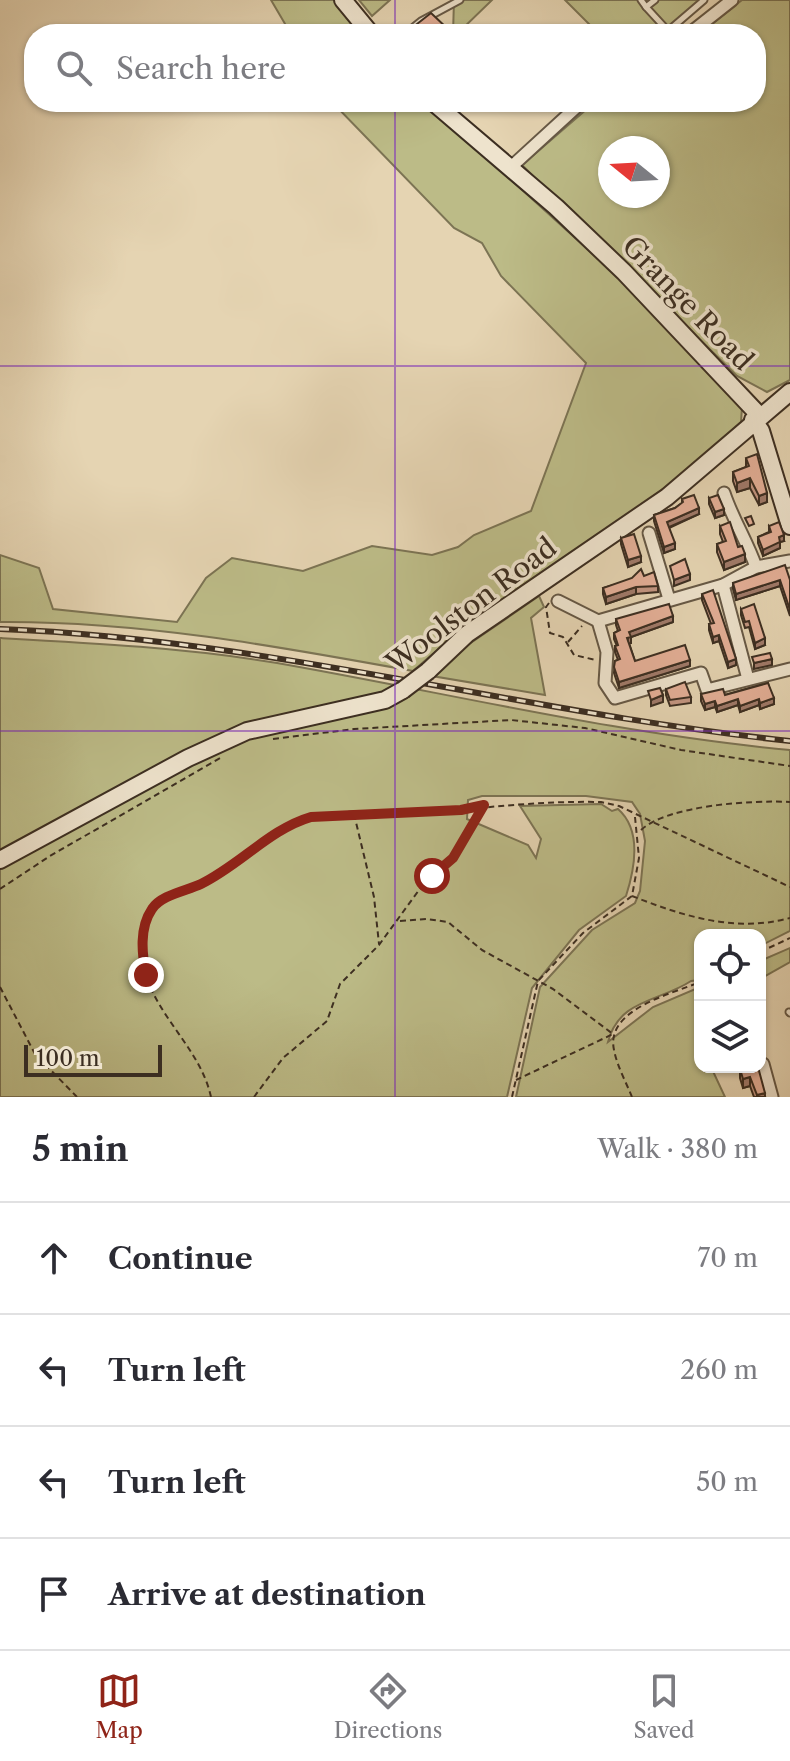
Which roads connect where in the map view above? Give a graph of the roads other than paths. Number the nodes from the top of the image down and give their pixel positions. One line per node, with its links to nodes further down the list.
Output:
1 (343, 0): 8 (street)
2 (460, 0): 9 (lane)
3 (641, 0): 7 (lane)
4 (655, 0): 7 (lane)
5 (704, 0): 11 (lane)
6 (732, 0): 12 (street)
7 (646, 7): 10 (lane)
8 (363, 24)
9 (417, 24)
10 (662, 24)
11 (676, 24)
12 (702, 24)
13 (445, 112): 15 (street, Grange Road)
14 (571, 112): 15 (street)
15 (510, 168): 17 (street, Grange Road)
16 (790, 392): 17 (street, Woolston Road)
17 (756, 418): 19 (street, Grange Road); 29 (street, Woolston Road, bridge)
18 (724, 493): 22 (street)
19 (790, 526)
20 (649, 533): 24 (street)
21 (790, 561): 22 (street)
22 (756, 567): 23 (street)
23 (723, 585): 24 (street); 28 (street)
24 (669, 599): 26 (street)
25 (558, 601): 26 (street)
26 (593, 618): 28 (street)
27 (790, 669): 28 (street)
28 (748, 679)
29 (0, 860)
30 (765, 1073): 31 (street)
31 (772, 1097)

